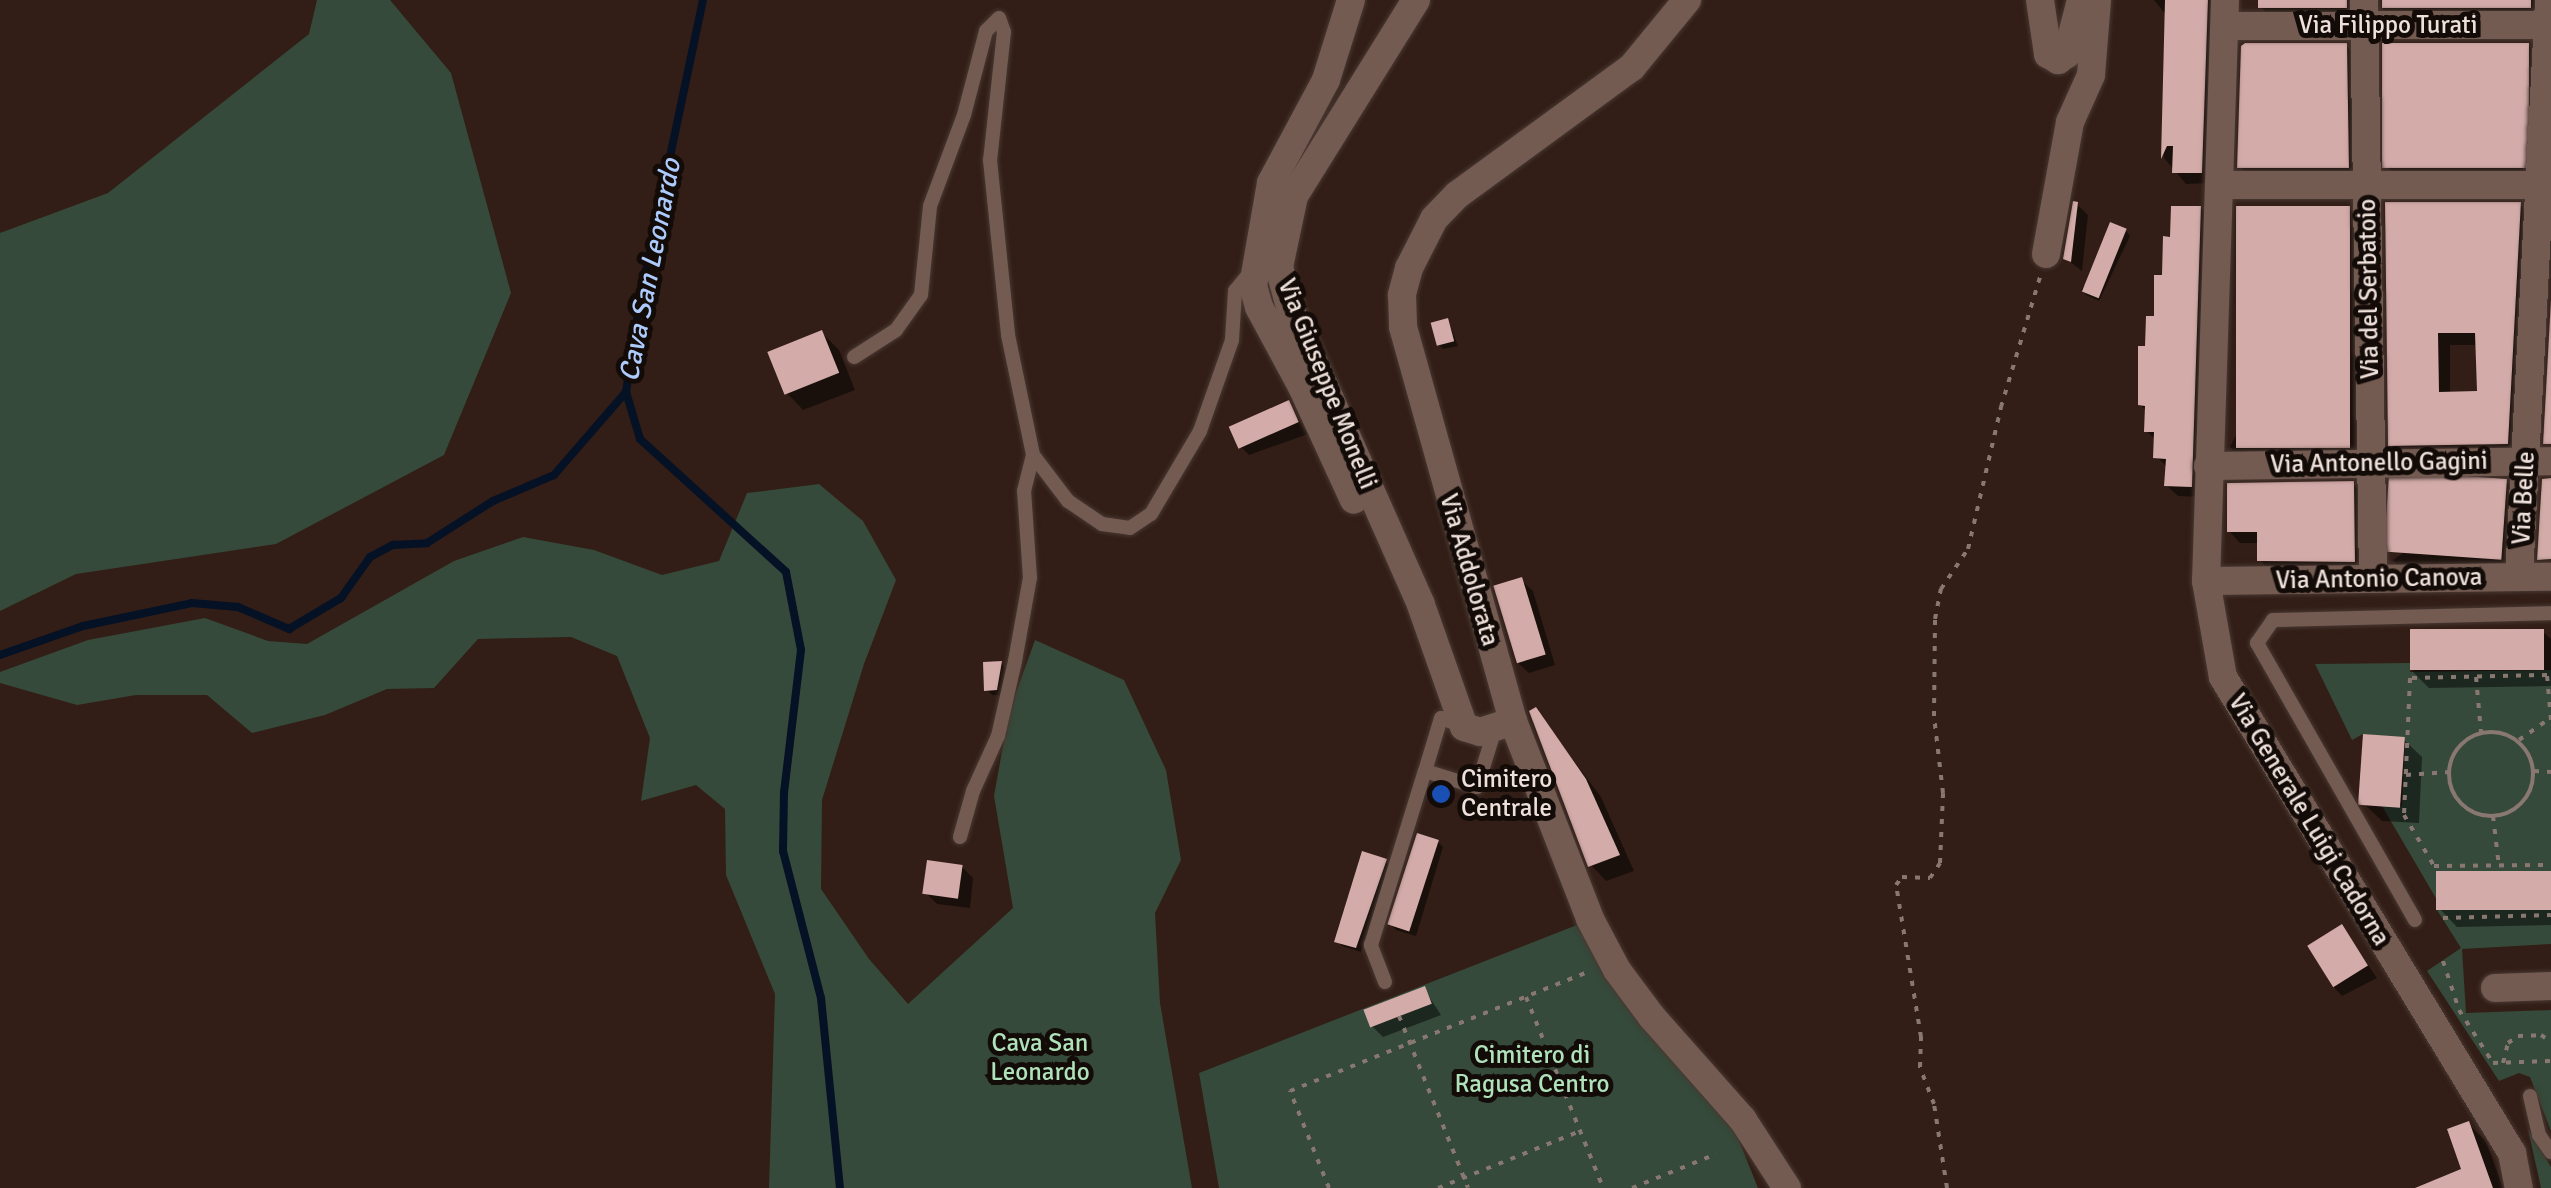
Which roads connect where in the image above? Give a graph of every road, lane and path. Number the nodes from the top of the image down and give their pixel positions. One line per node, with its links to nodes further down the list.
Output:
1 (1351, 0): 14 (street)
2 (1416, 0): 24 (street, Via Giuseppe Monelli)
3 (1687, 0): 28 (street, Via Addolorata)
4 (2040, 0): 5 (street)
5 (2081, 0)
6 (2097, 0): 13 (street)
7 (2225, 13): 8 (street, Via Filippo Turati); 10 (street, Via Generale Luigi Cadorna)
8 (2365, 13): 9 (street, Via Filippo Turati); 11 (street, Via del Serbatoio)
9 (2549, 16): 12 (street, Via Belle)
10 (2222, 186): 11 (street); 19 (street, Via Generale Luigi Cadorna)
11 (2367, 186): 12 (street); 18 (street, Via del Serbatoio)
12 (2545, 186): 17 (street, Via Belle)
13 (2046, 254): 66 (path)
14 (1255, 267): 16 (lane); 24 (street)
15 (854, 357): 16 (lane)
16 (1033, 455): 38 (lane)
17 (2538, 461): 18 (street, Via Antonello Gagini); 21 (street, Via Belle)
18 (2374, 463): 19 (street, Via Antonello Gagini); 22 (street, Via del Serbatoio)
19 (2208, 466): 23 (street, Via Generale Luigi Cadorna)
20 (2551, 576): 21 (street, Via Antonio Canova)
21 (2519, 577): 22 (street, Via Antonio Canova)
22 (2374, 579): 23 (street, Via Antonio Canova)
23 (2206, 582): 67 (street, Via Generale Luigi Cadorna)
24 (1421, 605): 29 (street, Via Giuseppe Monelli)
25 (2551, 613): 43 (lane)
26 (2476, 676): 27 (path); 30 (path); 36 (path)
27 (2550, 720): 31 (path)
28 (1504, 725): 29 (street); 32 (lane); 65 (street, Via Addolorata)
29 (1464, 727): 32 (lane)
30 (2481, 732): 31 (path); 34 (path)
31 (2518, 741): 33 (path)
32 (1425, 771): 46 (lane)
33 (2534, 771): 35 (path); 37 (path)
34 (2448, 772): 36 (path); 37 (path)
35 (2551, 772)
36 (2406, 775): 40 (path)
37 (2493, 816): 40 (path)
38 (960, 837)
39 (2551, 865): 40 (path)
40 (2499, 866)
41 (2551, 915): 42 (path)
42 (2444, 918)
43 (2415, 920)
44 (2443, 961): 54 (path)
45 (1588, 972): 49 (path)
46 (1385, 982)
47 (2551, 986): 48 (street)
48 (2495, 988)
49 (1526, 997): 52 (path); 56 (path)
50 (1399, 1016): 52 (path)
51 (2551, 1042): 54 (path)
52 (1410, 1044): 59 (path); 60 (path)
53 (2551, 1061): 54 (path)
54 (2503, 1063)
55 (2530, 1096): 57 (lane)
56 (1580, 1131): 59 (path); 63 (path)
57 (2551, 1152)
58 (1716, 1154): 64 (path)
59 (1464, 1178): 61 (path); 62 (path)
60 (1329, 1188)
61 (1438, 1188)
62 (1468, 1188)
63 (1602, 1188)
64 (1632, 1188)
65 (1787, 1188)
66 (1947, 1188)
67 (2519, 1188)

